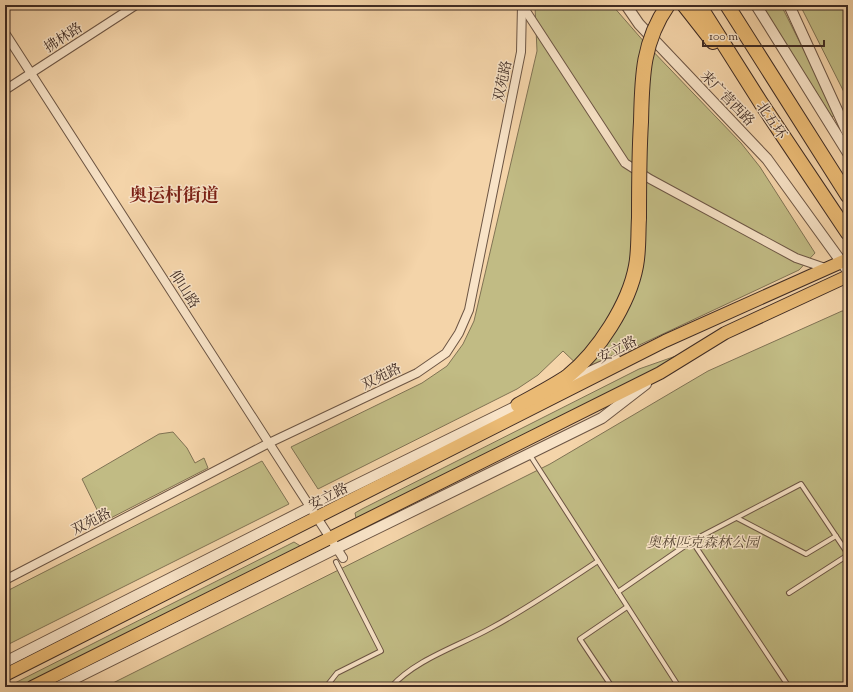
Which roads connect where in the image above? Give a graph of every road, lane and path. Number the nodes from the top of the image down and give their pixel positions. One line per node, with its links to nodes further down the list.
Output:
1 (136, 5): 11 (street, 拂林路)
2 (522, 5): 19 (street); 24 (street, 双苑路)
3 (626, 5): 18 (street, 来广营西路)
4 (668, 5): 23 (highway, bridge)
5 (684, 5): 13 (highway)
6 (699, 5): 13 (highway, 北五环)
7 (727, 5): 16 (highway, 北五环)
8 (756, 5): 15 (street)
9 (789, 5): 14 (street)
10 (5, 33): 11 (street, 仰山路)
11 (31, 73): 12 (street, 拂林路); 24 (street, 仰山路)
12 (5, 90)
13 (761, 103): 17 (highway, 北五环)
14 (848, 134)
15 (848, 153)
16 (847, 194)
17 (848, 233)
18 (846, 264): 19 (main road, 安立路)
19 (828, 268): 21 (main road, 安立路)
20 (848, 276): 22 (main road)
21 (665, 341): 23 (street, 安立路); 27 (main road, 安立路)
22 (660, 373): 25 (street); 31 (main road)
23 (518, 405): 26 (street, 安立路)
24 (269, 443): 26 (street, 仰山路); 35 (street, 双苑路)
25 (529, 454): 31 (street); 34 (lane)
26 (310, 507): 27 (street, 仰山路); 39 (street, 安立路)
27 (317, 518): 31 (street, 仰山路); 40 (main road, 安立路)
28 (737, 518): 29 (lane); 29 (lane); 30 (lane)
29 (836, 536): 32 (lane)
30 (692, 541): 36 (lane); 47 (lane)
31 (333, 542): 33 (street, 仰山路); 41 (main road); 42 (street)
32 (848, 554): 37 (lane)
33 (340, 560): 43 (lane)
34 (598, 561): 36 (lane); 44 (lane)
35 (5, 580)
36 (618, 592): 38 (lane)
37 (789, 593)
38 (628, 607): 45 (lane); 46 (lane)
39 (5, 662)
40 (5, 675)
41 (32, 687)
42 (58, 687)
43 (326, 687)
44 (391, 687)
45 (612, 687)
46 (679, 687)
47 (789, 687)

